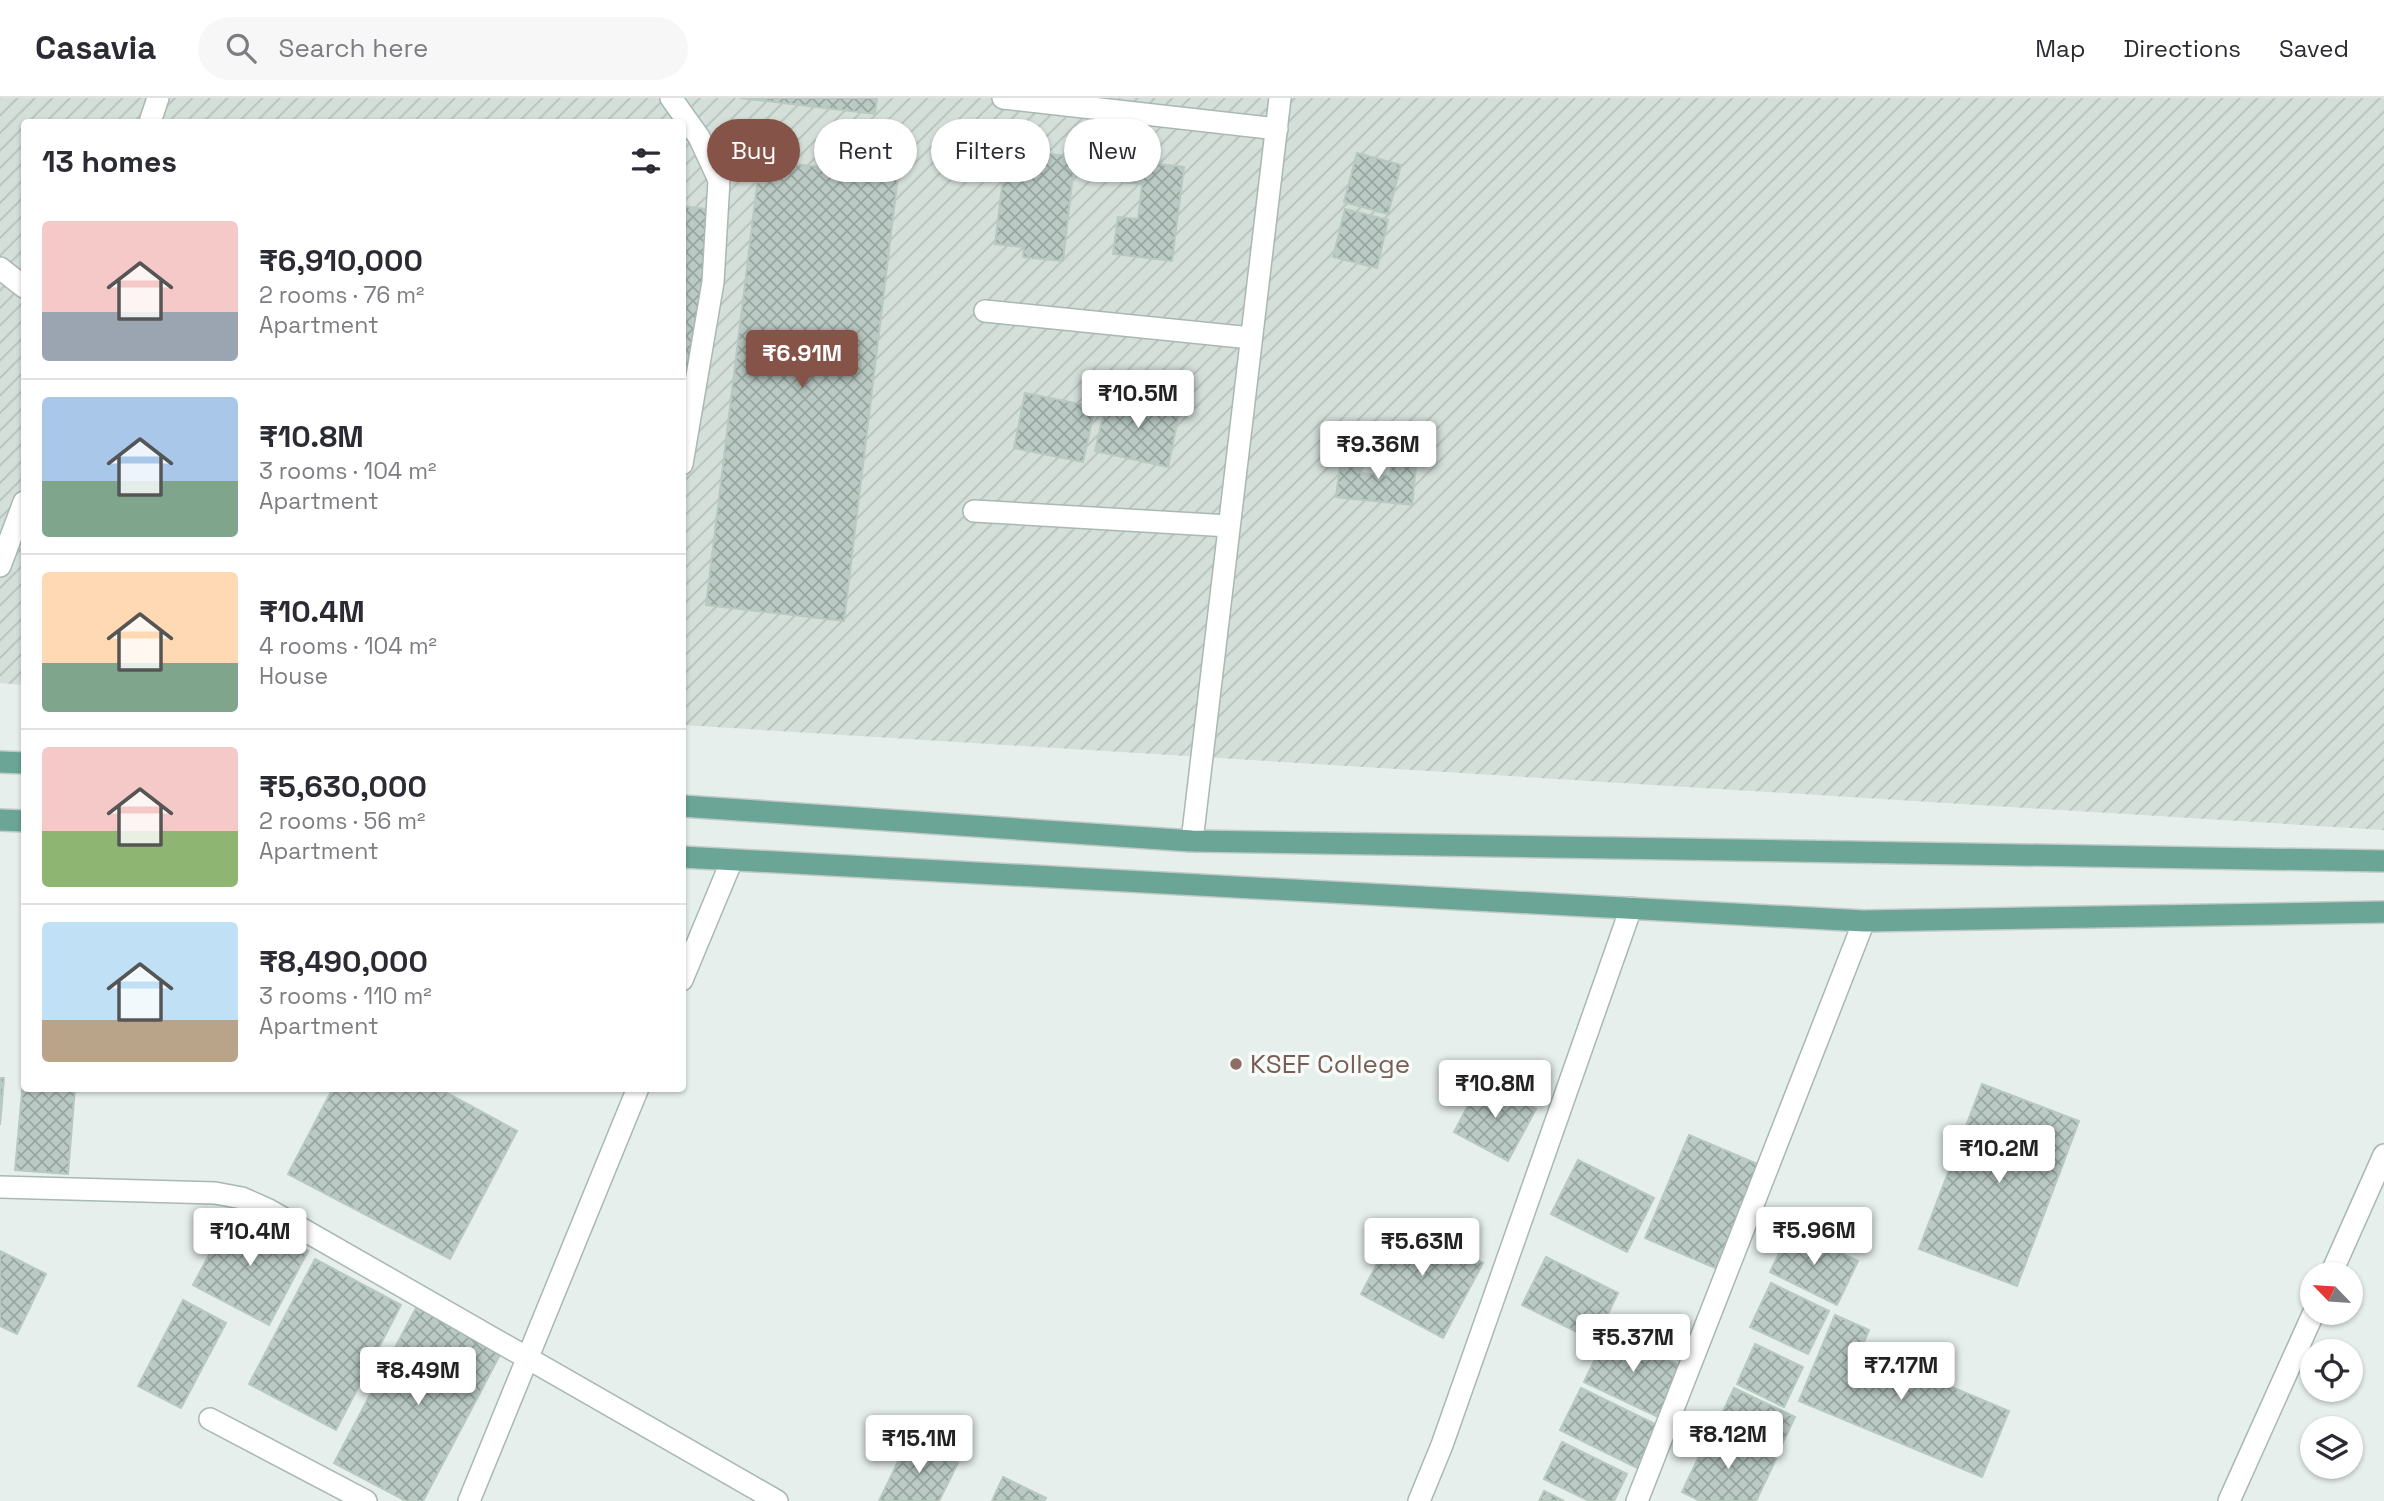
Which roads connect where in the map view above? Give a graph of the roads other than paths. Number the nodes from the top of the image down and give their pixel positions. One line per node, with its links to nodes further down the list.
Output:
1 (158, 98): 5 (street)
2 (671, 98): 11 (street)
3 (1003, 98): 6 (street)
4 (1280, 98): 6 (street)
5 (151, 119)
6 (1277, 129): 10 (street)
7 (0, 268): 8 (street)
8 (21, 285)
9 (985, 311): 10 (street)
10 (1251, 338): 14 (street)
11 (686, 441)
12 (21, 510): 15 (street)
13 (974, 511): 14 (street)
14 (1229, 526): 21 (street)
15 (0, 566)
16 (0, 762): 17 (main road)
17 (21, 763)
18 (686, 807): 21 (main road)
19 (0, 820): 20 (main road)
20 (21, 821)
21 (1192, 841): 24 (main road)
22 (686, 857): 23 (main road)
23 (732, 860): 25 (main road); 28 (street)
24 (2384, 861)
25 (1631, 908): 27 (main road); 40 (street)
26 (2384, 912): 27 (main road)
27 (1864, 921): 41 (street)
28 (686, 970)
29 (636, 1092): 35 (street)
30 (2384, 1155): 32 (street)
31 (0, 1187): 35 (street)
32 (2377, 1189): 33 (street)
33 (2337, 1262)
34 (2308, 1325): 42 (street)
35 (528, 1357): 38 (street); 39 (street)
36 (210, 1419): 37 (street)
37 (366, 1501)
38 (469, 1501)
39 (778, 1501)
40 (1419, 1501)
41 (1637, 1501)
42 (2229, 1501)

